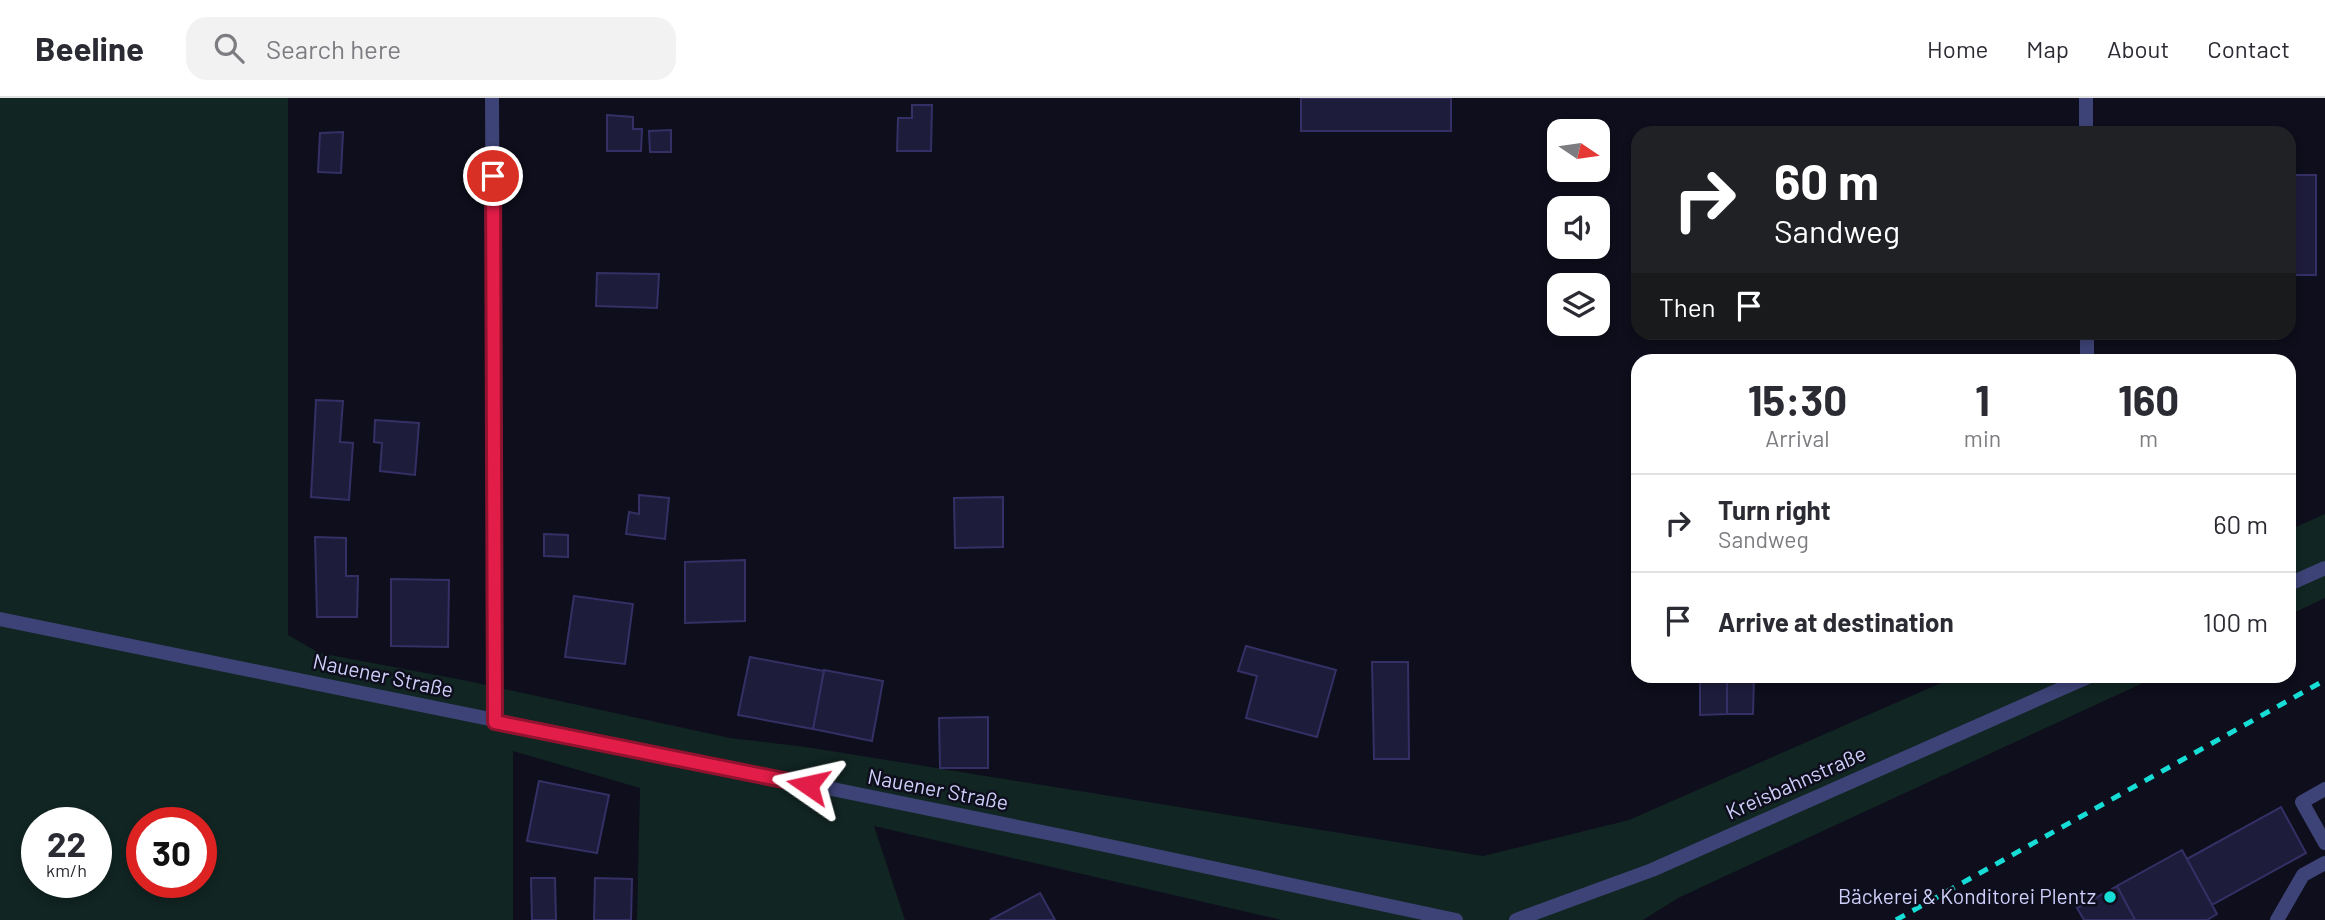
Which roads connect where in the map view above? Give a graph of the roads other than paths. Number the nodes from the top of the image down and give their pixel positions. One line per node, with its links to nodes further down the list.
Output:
1 (492, 98): 8 (street)
2 (2087, 98): 3 (street)
3 (2087, 126)
4 (2325, 568): 5 (street)
5 (2296, 581)
6 (0, 619): 8 (street, Nauener Straße)
7 (2072, 683): 13 (street, Kreisbahnstraße)
8 (495, 722): 12 (street, Nauener Straße)
9 (2325, 789): 10 (street)
10 (2325, 843)
11 (2325, 863): 14 (street)
12 (1456, 920)
13 (1516, 920)
14 (2277, 920)

